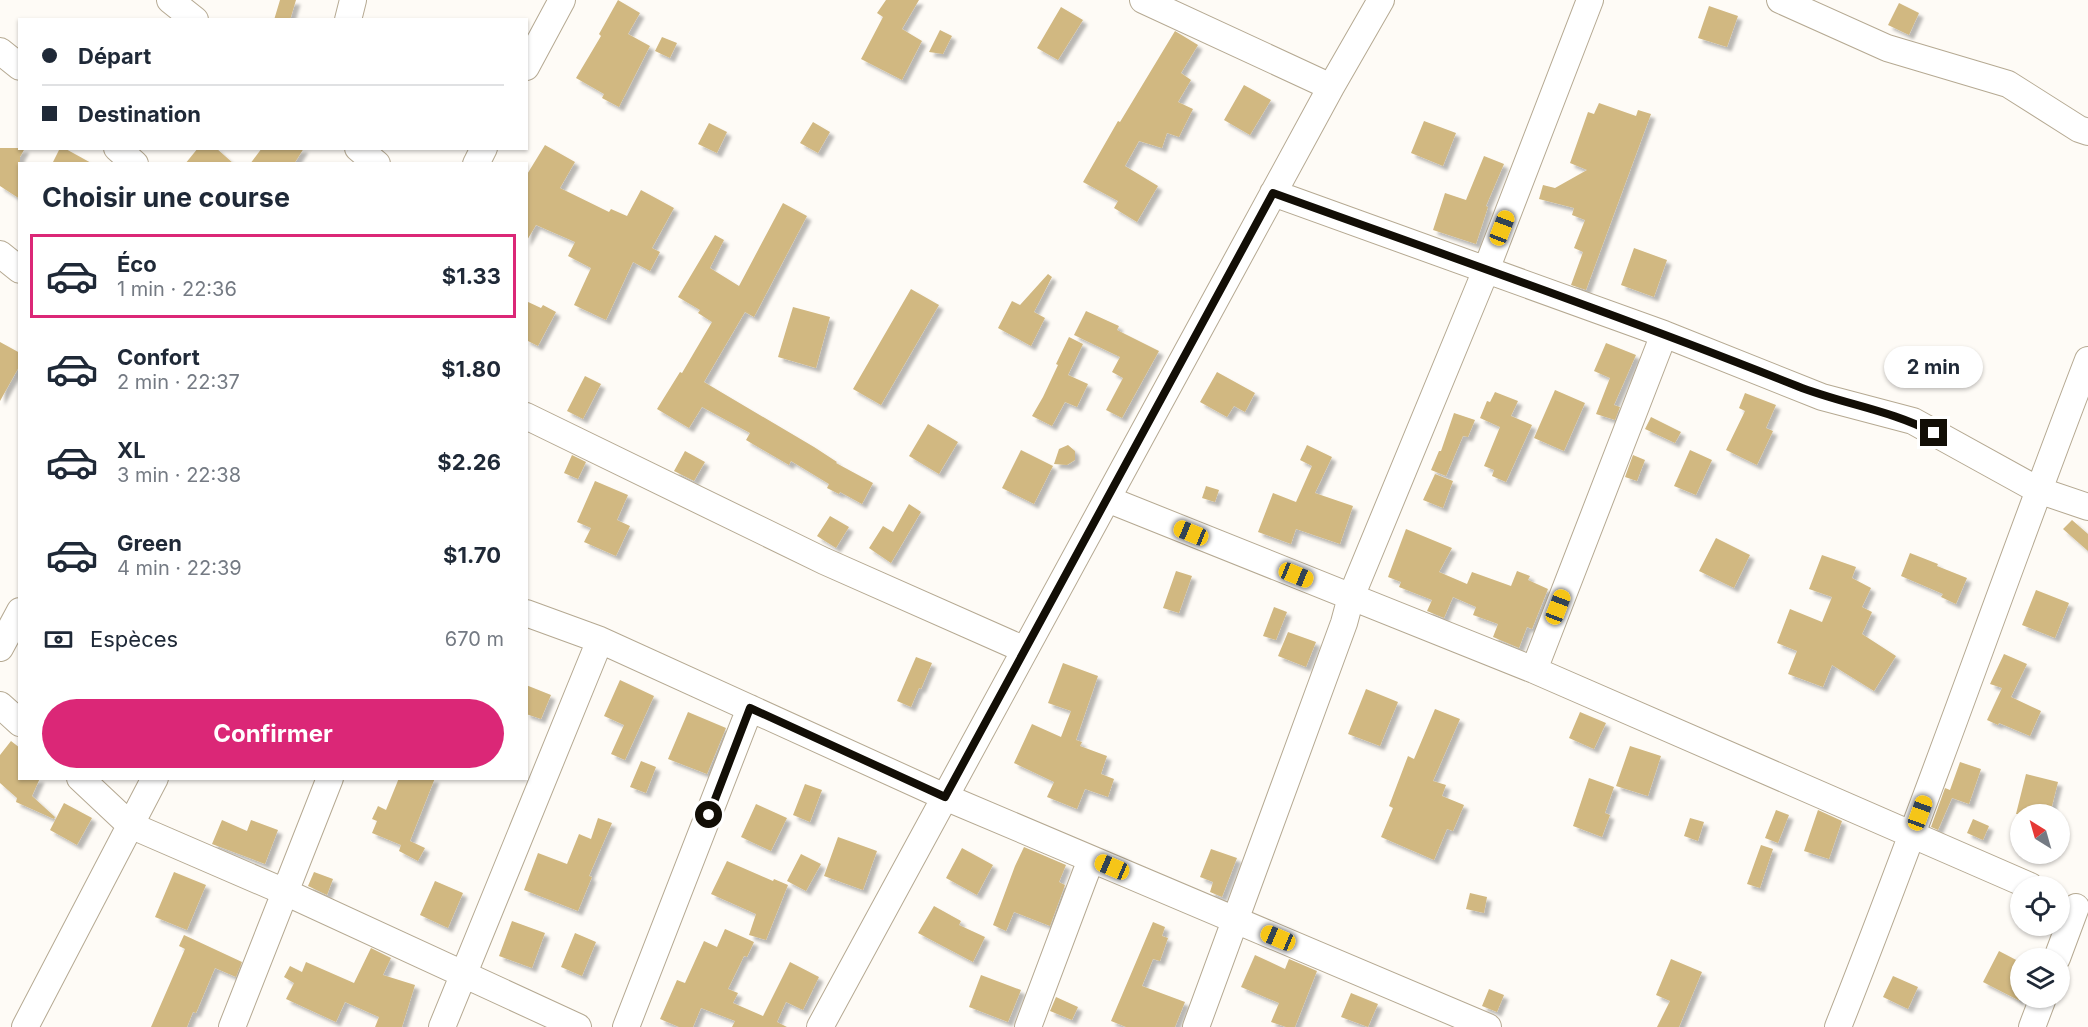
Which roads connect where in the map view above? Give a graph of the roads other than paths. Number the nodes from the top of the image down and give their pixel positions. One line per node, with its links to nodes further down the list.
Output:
1 (170, 0): 8 (street)
2 (353, 0): 9 (street)
3 (562, 0): 11 (street)
4 (1143, 0): 13 (street)
5 (1381, 0): 13 (street)
6 (1590, 0): 20 (street)
7 (1780, 0): 14 (street)
8 (194, 12)
9 (348, 18)
10 (0, 51): 12 (street)
11 (528, 64)
12 (18, 65)
13 (1331, 87): 19 (street)
14 (2088, 132)
15 (119, 150): 17 (street)
16 (360, 150): 18 (street)
17 (133, 162)
18 (375, 162)
19 (1273, 193): 20 (street); 25 (street)
20 (1486, 270): 21 (street); 27 (street)
21 (1664, 334): 24 (street); 33 (street)
22 (2088, 360): 24 (street)
23 (528, 417): 32 (street)
24 (2038, 490): 26 (street); 42 (street)
25 (1107, 500): 27 (street); 32 (street)
26 (2088, 507)
27 (1351, 597): 33 (street); 47 (street)
28 (528, 614): 30 (street)
29 (18, 615): 31 (street)
30 (600, 640): 35 (street); 49 (street)
31 (0, 648)
32 (1025, 650): 40 (street)
33 (1534, 670): 42 (street)
34 (0, 705): 36 (street)
35 (750, 708): 40 (street); 55 (street)
36 (18, 721)
37 (82, 780): 41 (street)
38 (154, 780): 41 (street)
39 (329, 780): 45 (street)
40 (945, 797): 43 (street); 56 (street)
41 (130, 825): 45 (street); 51 (street)
42 (1912, 834): 44 (street); 60 (street)
43 (1091, 859): 47 (street); 57 (street)
44 (2010, 877)
45 (285, 892): 49 (street); 52 (street)
46 (2074, 906): 48 (street)
47 (1236, 920): 58 (street); 59 (street)
48 (2060, 948)
49 (463, 975): 53 (street); 54 (street)
50 (2039, 1008): 61 (street)
51 (25, 1027)
52 (232, 1027)
53 (442, 1027)
54 (578, 1027)
55 (626, 1027)
56 (820, 1027)
57 (1028, 1027)
58 (1196, 1027)
59 (1488, 1027)
60 (1838, 1027)
61 (2032, 1027)

